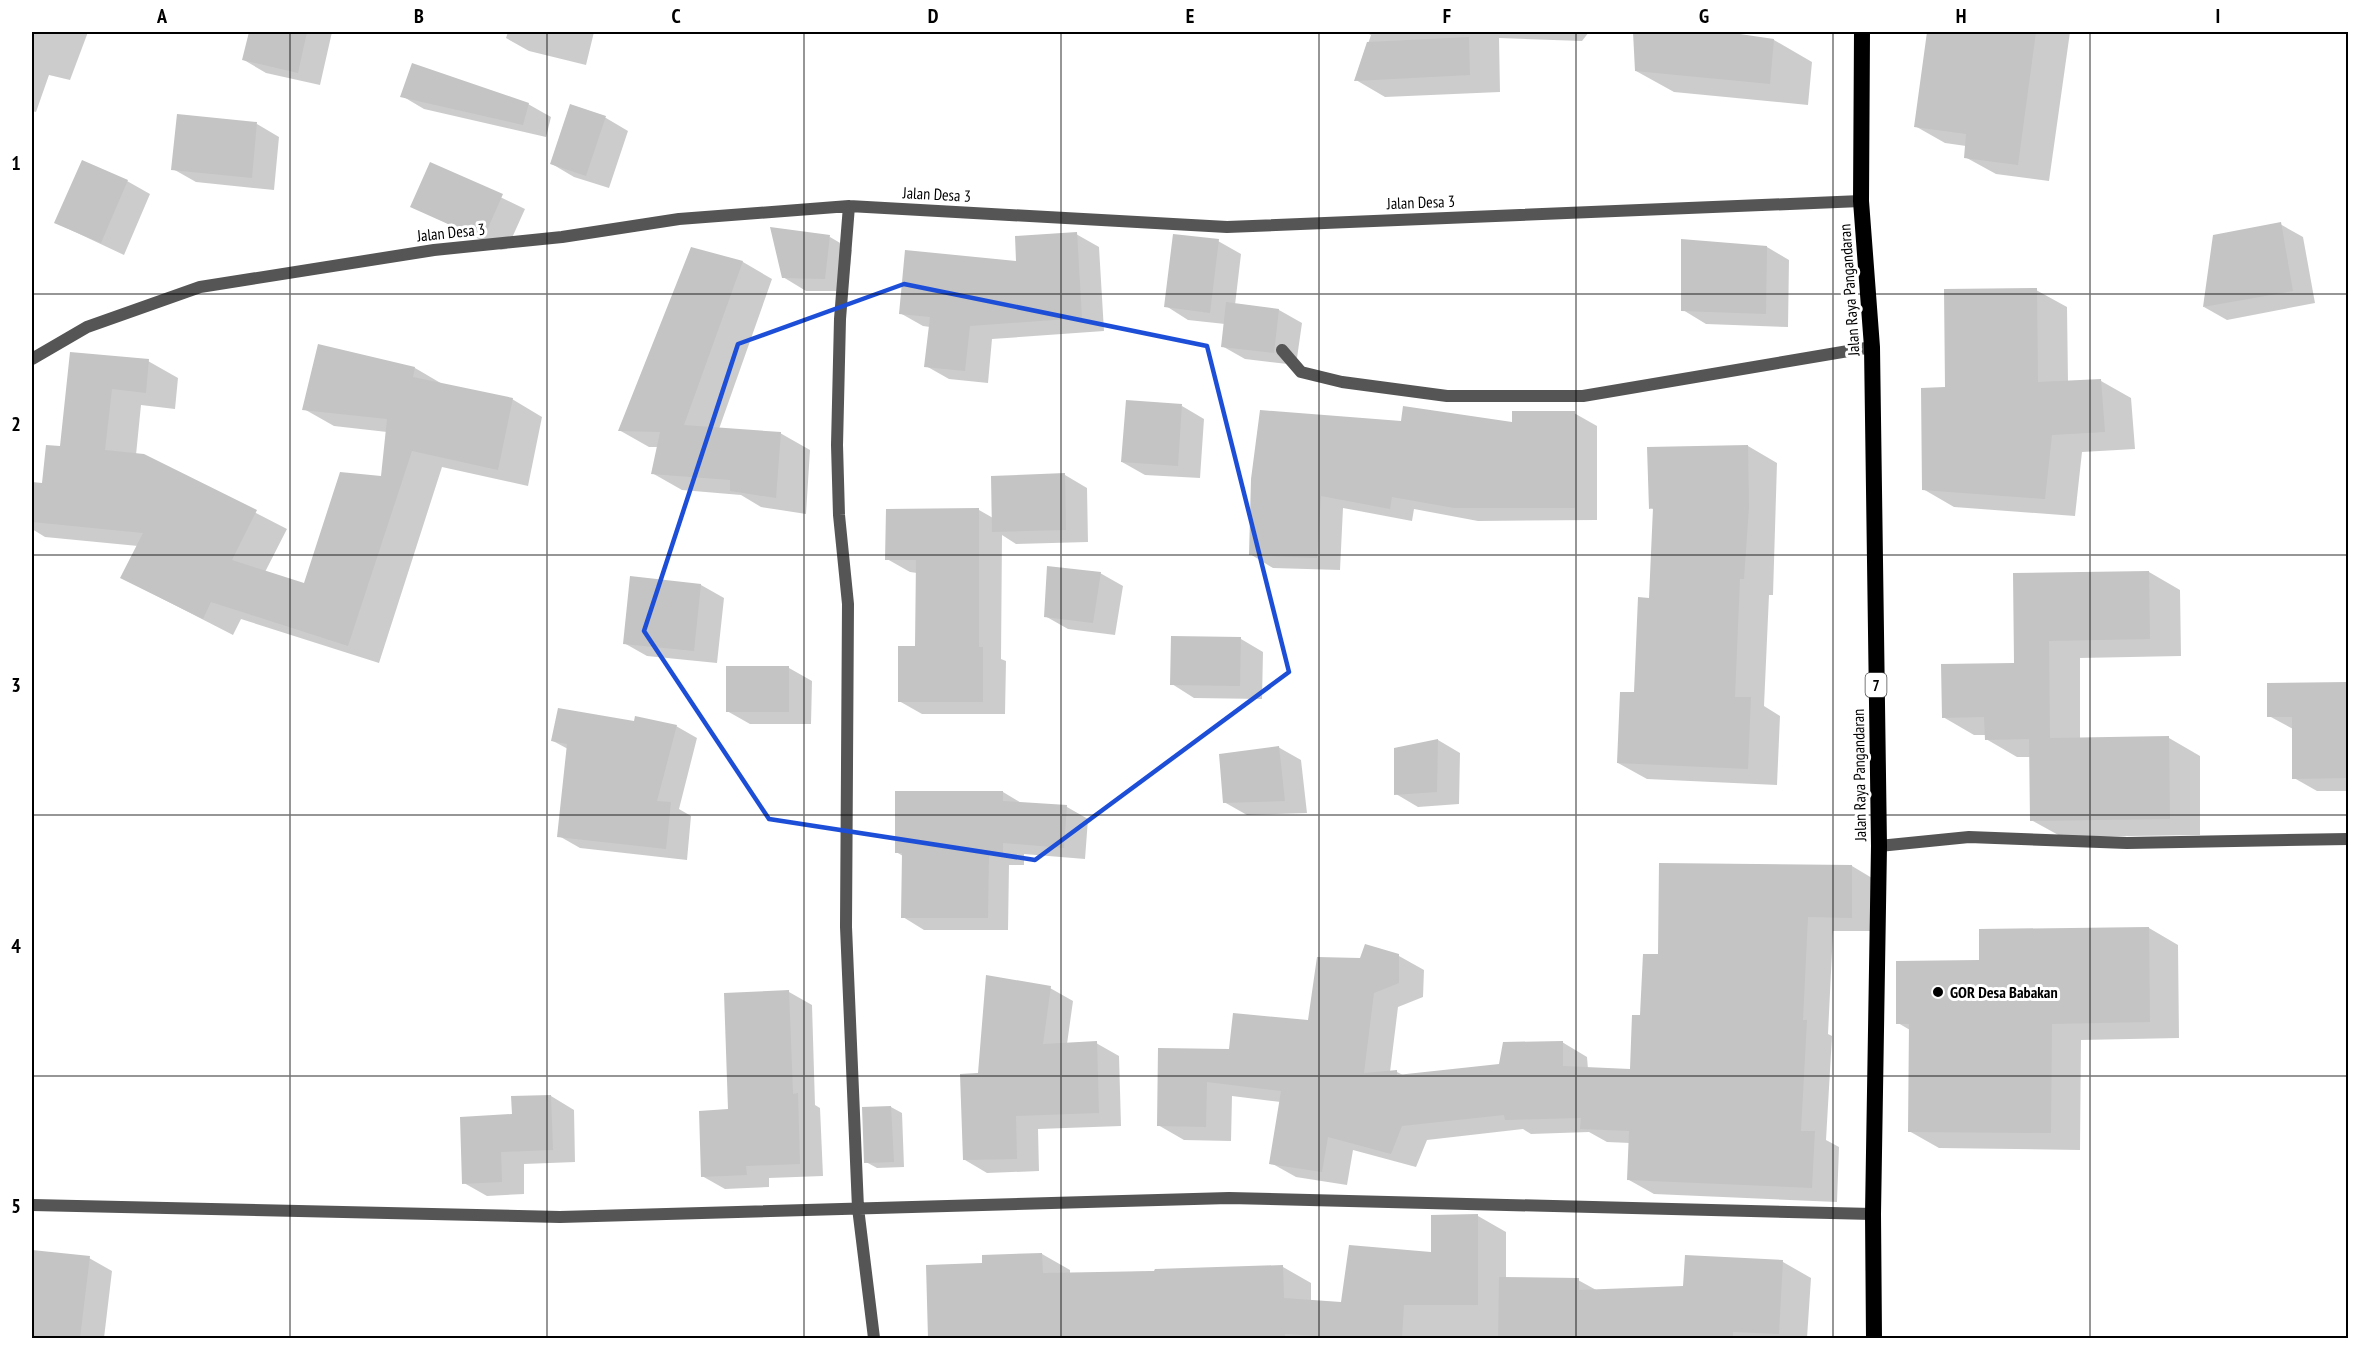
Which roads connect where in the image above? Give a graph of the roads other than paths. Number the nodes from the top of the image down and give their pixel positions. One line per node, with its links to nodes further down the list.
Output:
1 (1862, 32): 2 (highway, Jalan Raya Pangandaran / 7)
2 (1861, 201): 3 (street, Jalan Desa 3); 4 (highway, Jalan Raya Pangandaran / 7)
3 (849, 206): 6 (street, Jalan Desa 3); 10 (street)
4 (1872, 347): 5 (street); 8 (highway, Jalan Raya Pangandaran / 7)
5 (1282, 350)
6 (32, 359)
7 (2349, 839): 8 (street)
8 (1879, 846): 11 (highway, Jalan Raya Pangandaran / 7)
9 (32, 1205): 10 (street)
10 (858, 1208): 11 (street); 12 (street)
11 (1873, 1214): 13 (highway, Jalan Raya Pangandaran / 7)
12 (874, 1338)
13 (1874, 1338)

